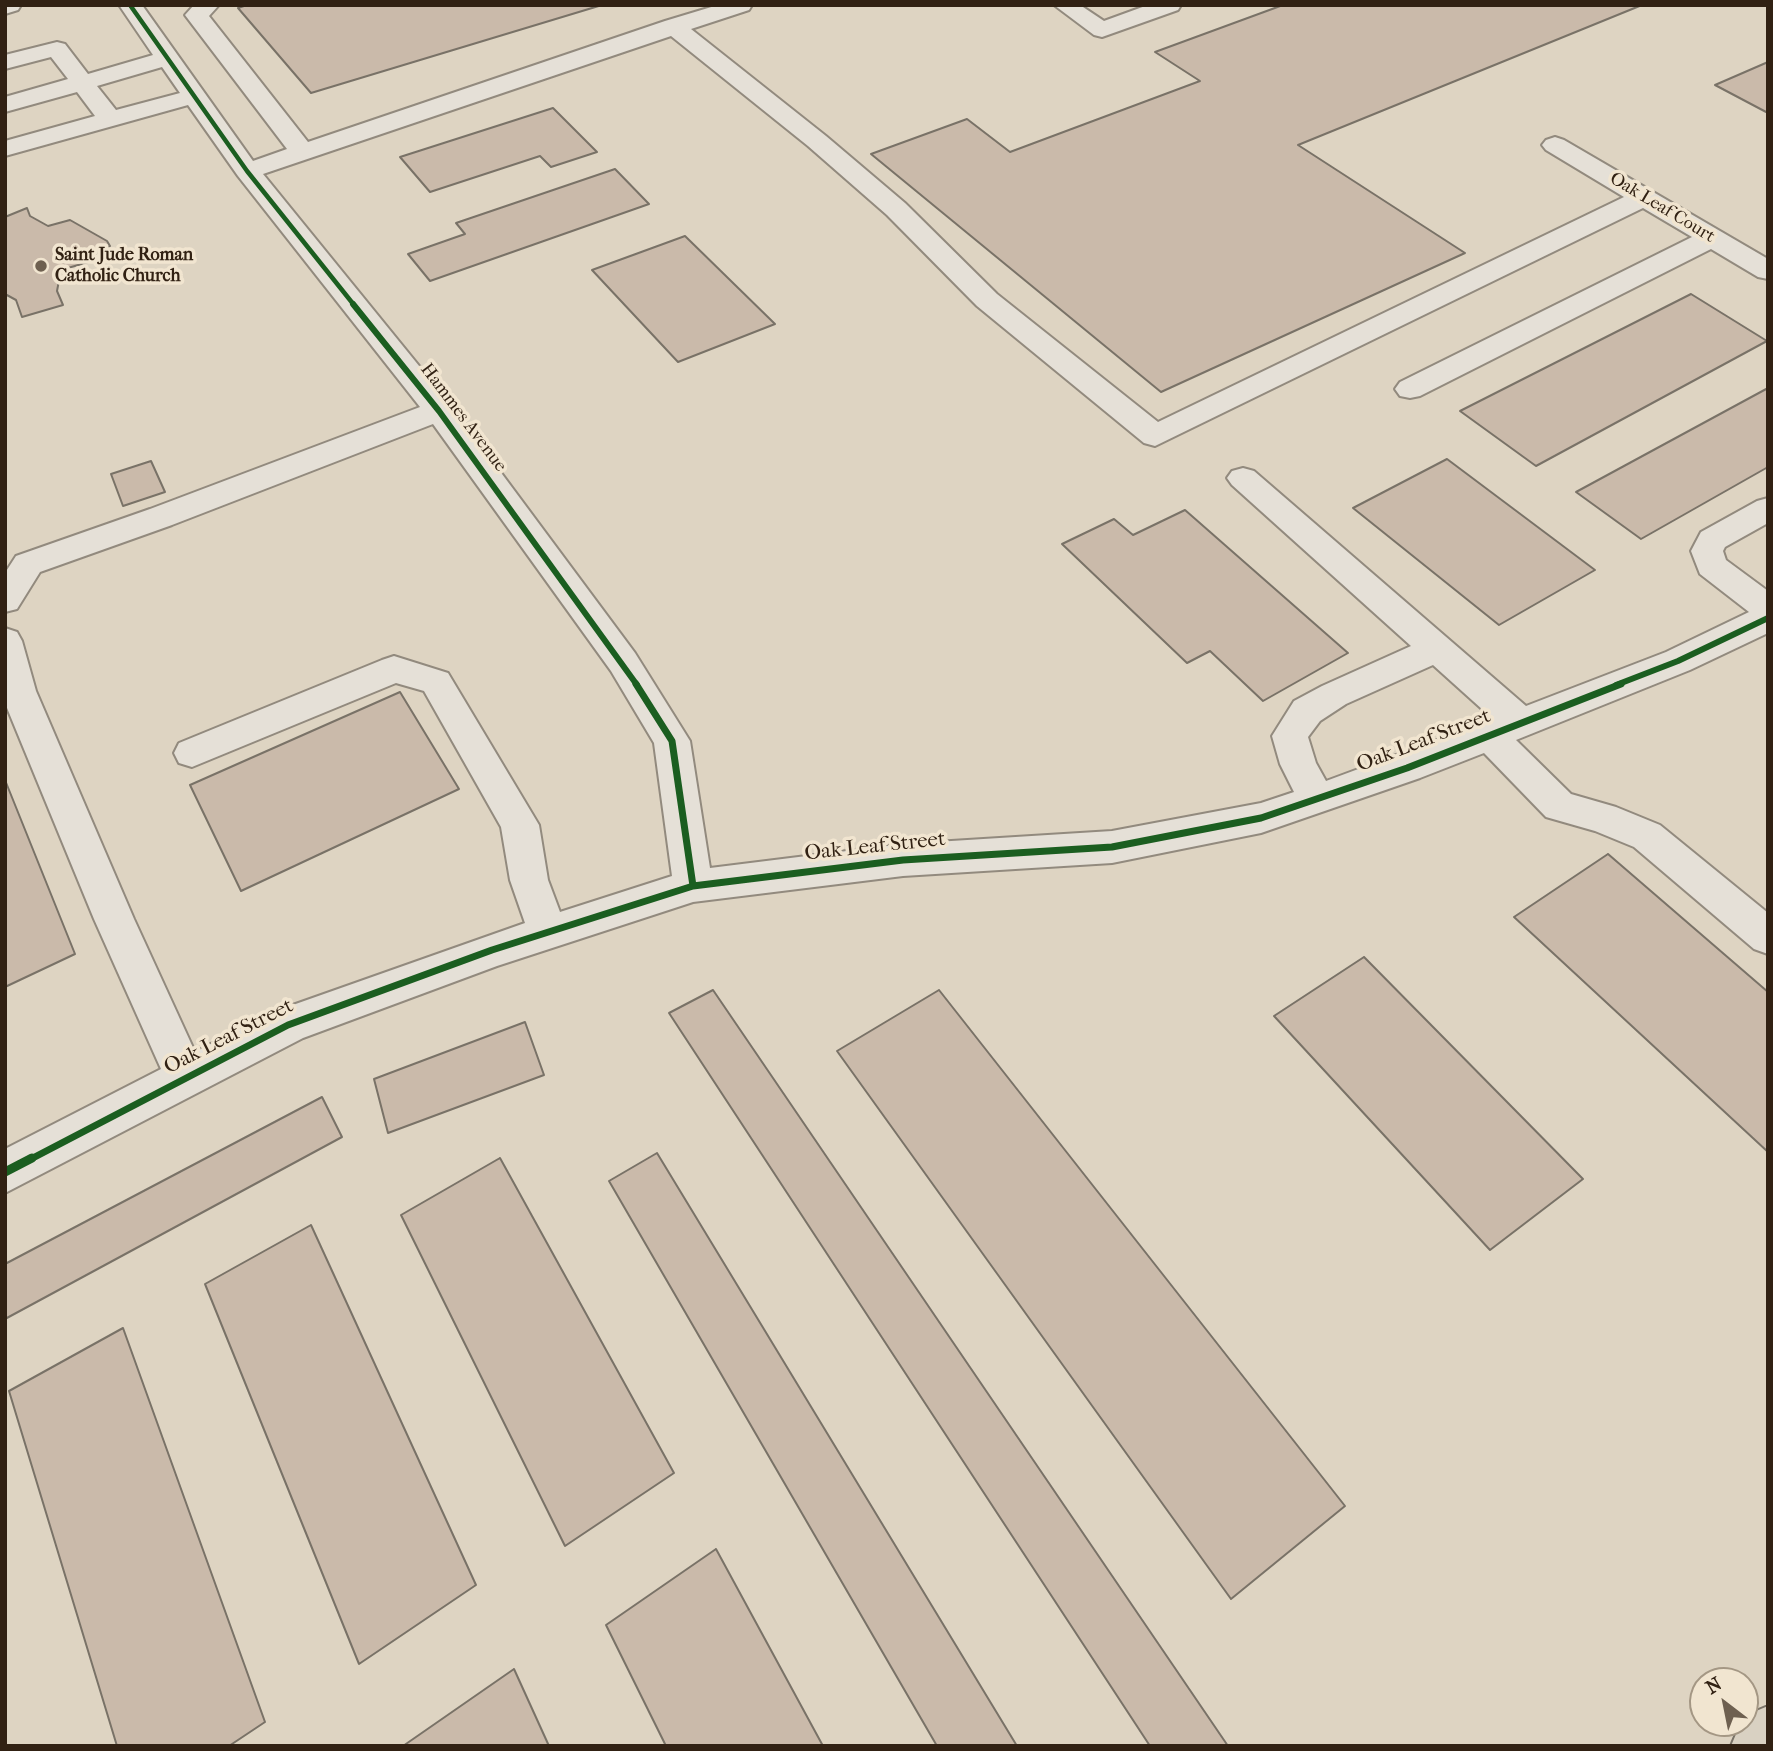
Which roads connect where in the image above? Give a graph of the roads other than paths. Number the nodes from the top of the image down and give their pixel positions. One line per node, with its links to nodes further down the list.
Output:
1 (130, 5): 9 (street, Hammes Avenue)
2 (208, 5): 7 (street)
3 (741, 5): 6 (street)
4 (1065, 5): 5 (street)
5 (1170, 5)
6 (673, 26): 15 (street); 17 (street)
7 (232, 59): 9 (street); 15 (street)
8 (5, 62): 10 (street)
9 (190, 73): 10 (street); 12 (street); 16 (street, Hammes Avenue)
10 (83, 83): 11 (street); 12 (street)
11 (5, 105)
12 (110, 118): 14 (street)
13 (1555, 145): 17 (street, Oak Leaf Court)
14 (5, 149)
15 (302, 151): 16 (street)
16 (247, 171): 21 (street, Hammes Avenue)
17 (1644, 197): 18 (street, Oak Leaf Court)
18 (1712, 238): 19 (street, Oak Leaf Court); 20 (street)
19 (1768, 271)
20 (1410, 389)
21 (439, 411): 24 (street); 32 (street, Hammes Avenue)
22 (1243, 478): 28 (street)
23 (1768, 509): 25 (street)
24 (5, 600)
25 (1768, 609)
26 (1768, 618): 29 (street, Oak Leaf Street)
27 (5, 641): 35 (street)
28 (1436, 649): 29 (street); 31 (street)
29 (1506, 729): 31 (street, Oak Leaf Street); 34 (street)
30 (192, 753): 33 (street)
31 (1317, 799): 32 (street, Oak Leaf Street)
32 (693, 886): 33 (street, Oak Leaf Street)
33 (548, 932): 35 (street, Oak Leaf Street)
34 (1768, 937)
35 (186, 1078): 36 (street, Oak Leaf Street)
36 (5, 1172)
37 (1768, 1733): 38 (highway)
38 (1758, 1746)

